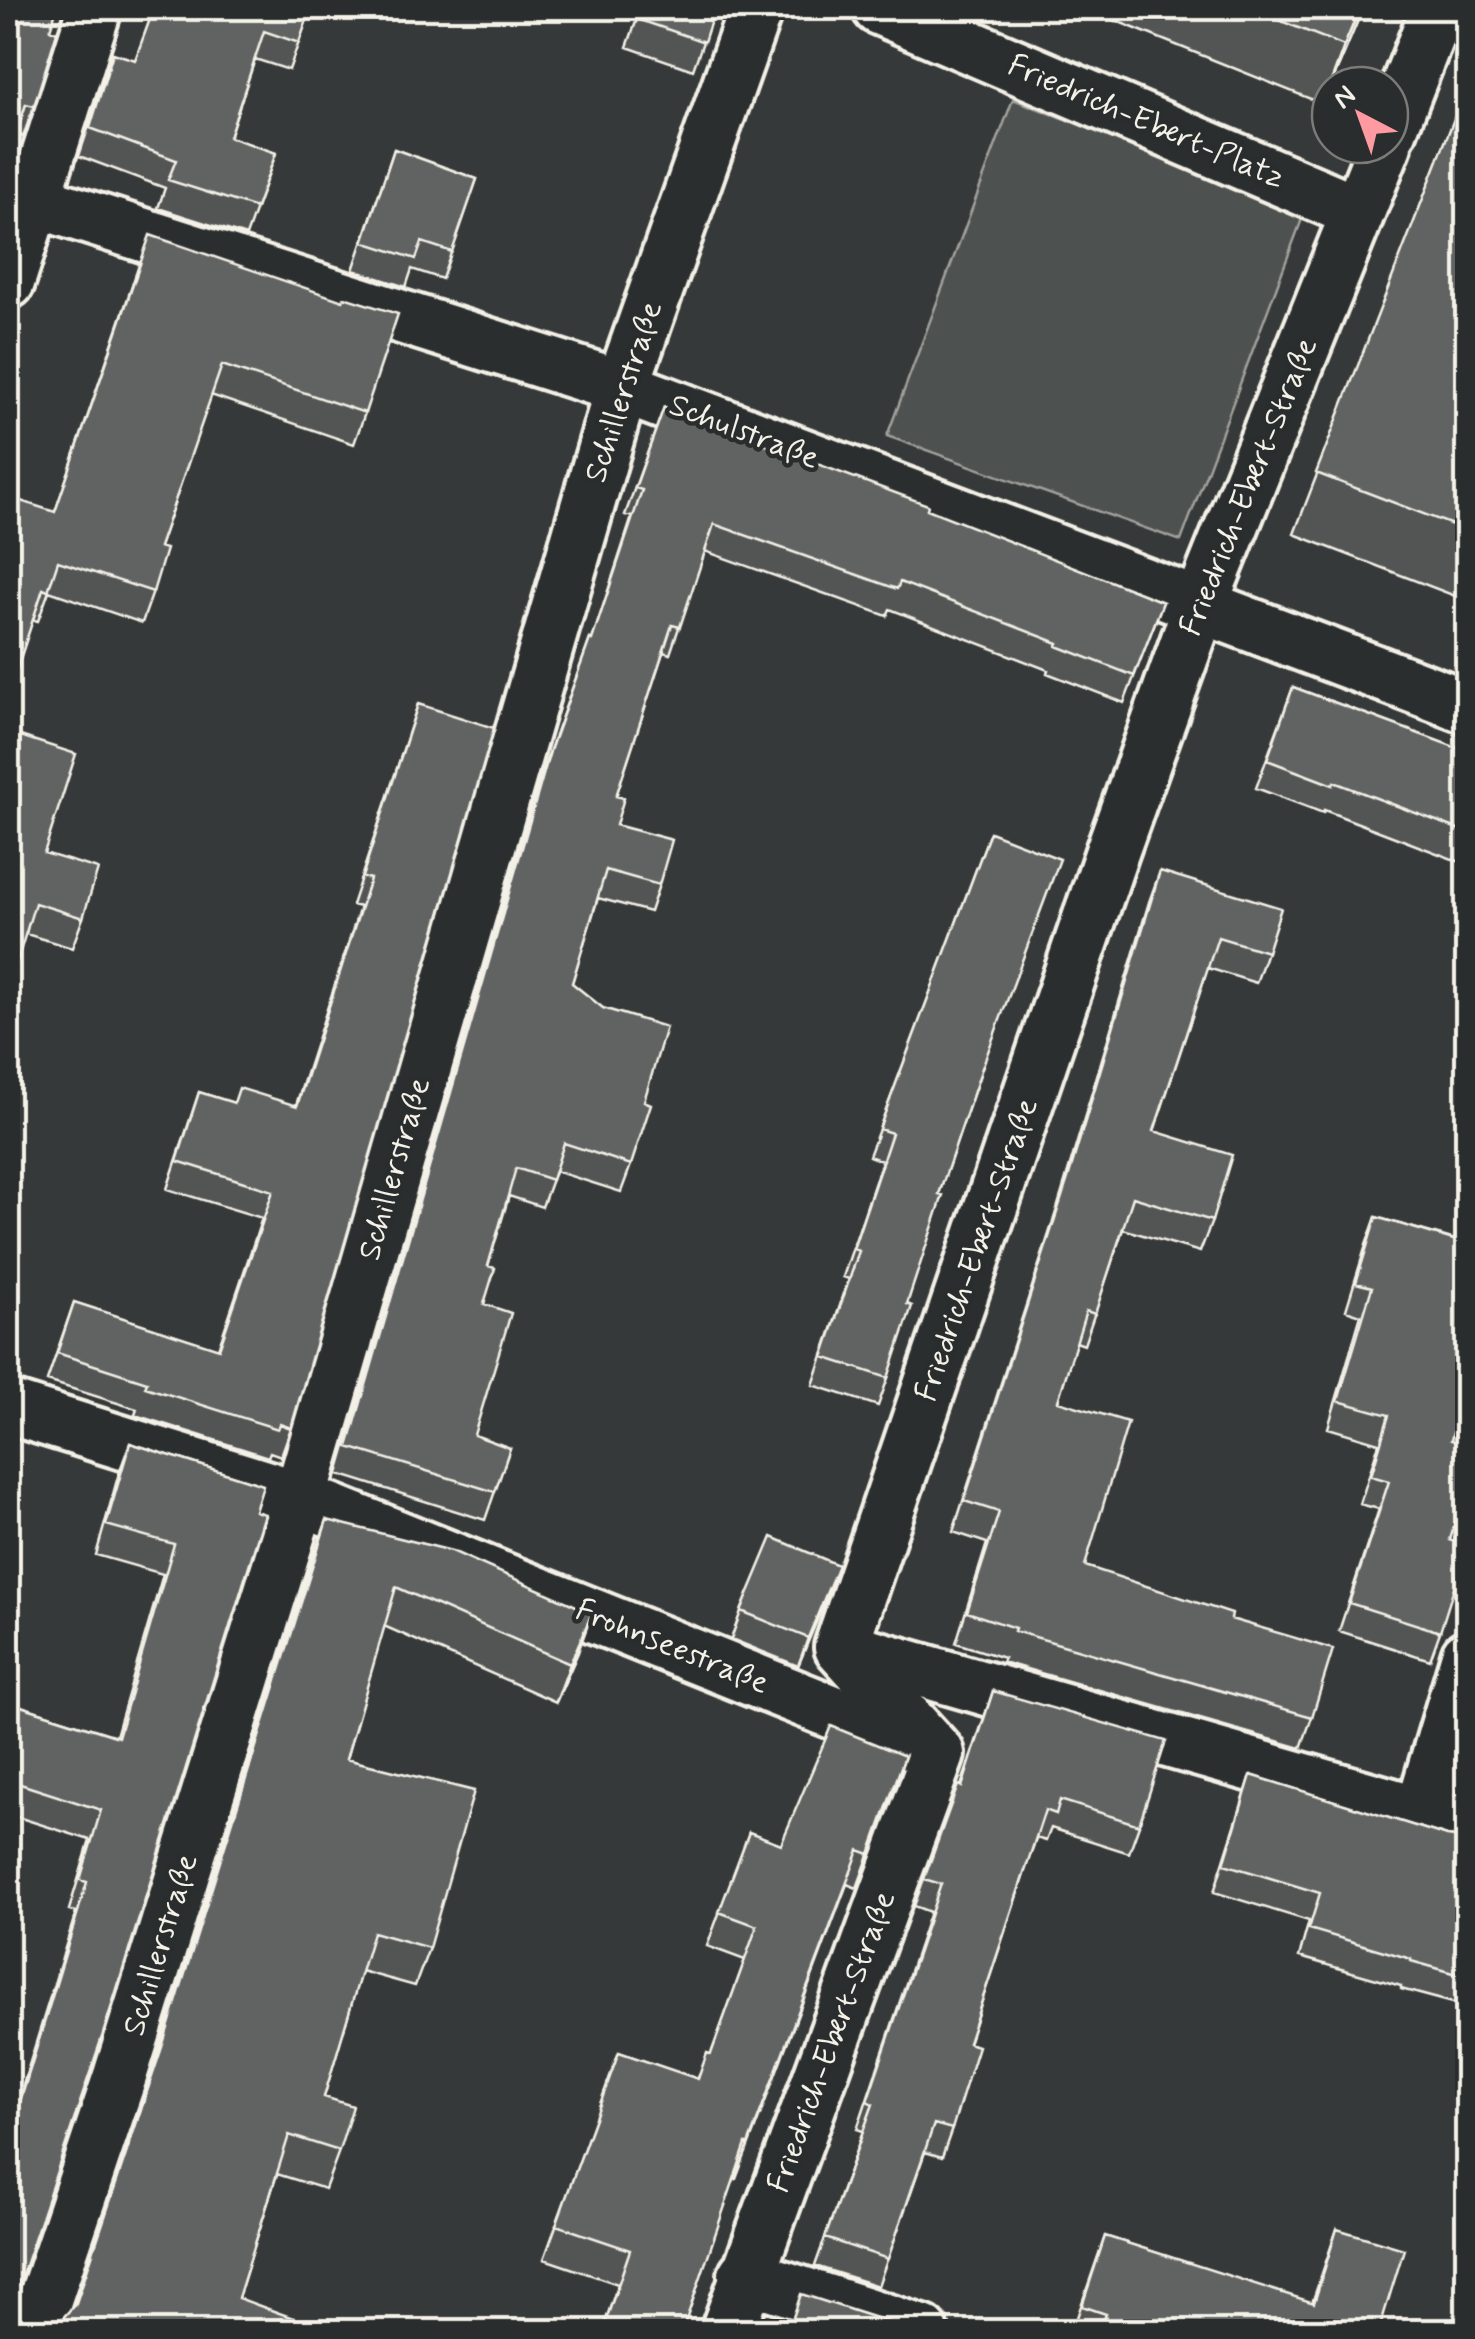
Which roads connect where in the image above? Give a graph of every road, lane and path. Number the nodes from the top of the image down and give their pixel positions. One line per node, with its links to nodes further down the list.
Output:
1 (96, 8): 7 (street)
2 (756, 8): 10 (street, Schillerstraße)
3 (879, 8): 8 (street, Friedrich-Ebert-Platz)
4 (1438, 8): 5 (street)
5 (1410, 80)
6 (1376, 165): 8 (street, Friedrich-Ebert-Straße)
7 (20, 197): 9 (street); 10 (street, Schulstraße)
8 (1358, 212): 11 (street, Friedrich-Ebert-Straße)
9 (8, 282)
10 (622, 387): 11 (street, Schulstraße); 14 (street, Schillerstraße)
11 (1201, 604): 12 (street, Schulstraße); 15 (street, Friedrich-Ebert-Straße)
12 (1468, 707)
13 (8, 1406): 14 (street, Frohnseestraße)
14 (300, 1498): 17 (street, Frohnseestraße); 20 (street, Schillerstraße)
15 (841, 1647): 17 (street); 18 (street)
16 (1468, 1656): 18 (street)
17 (938, 1754): 19 (street, Friedrich-Ebert-Straße)
18 (1444, 1820)
19 (746, 2276): 21 (street, Friedrich-Ebert-Straße); 22 (street)
20 (34, 2332)
21 (727, 2332)
22 (922, 2332)

